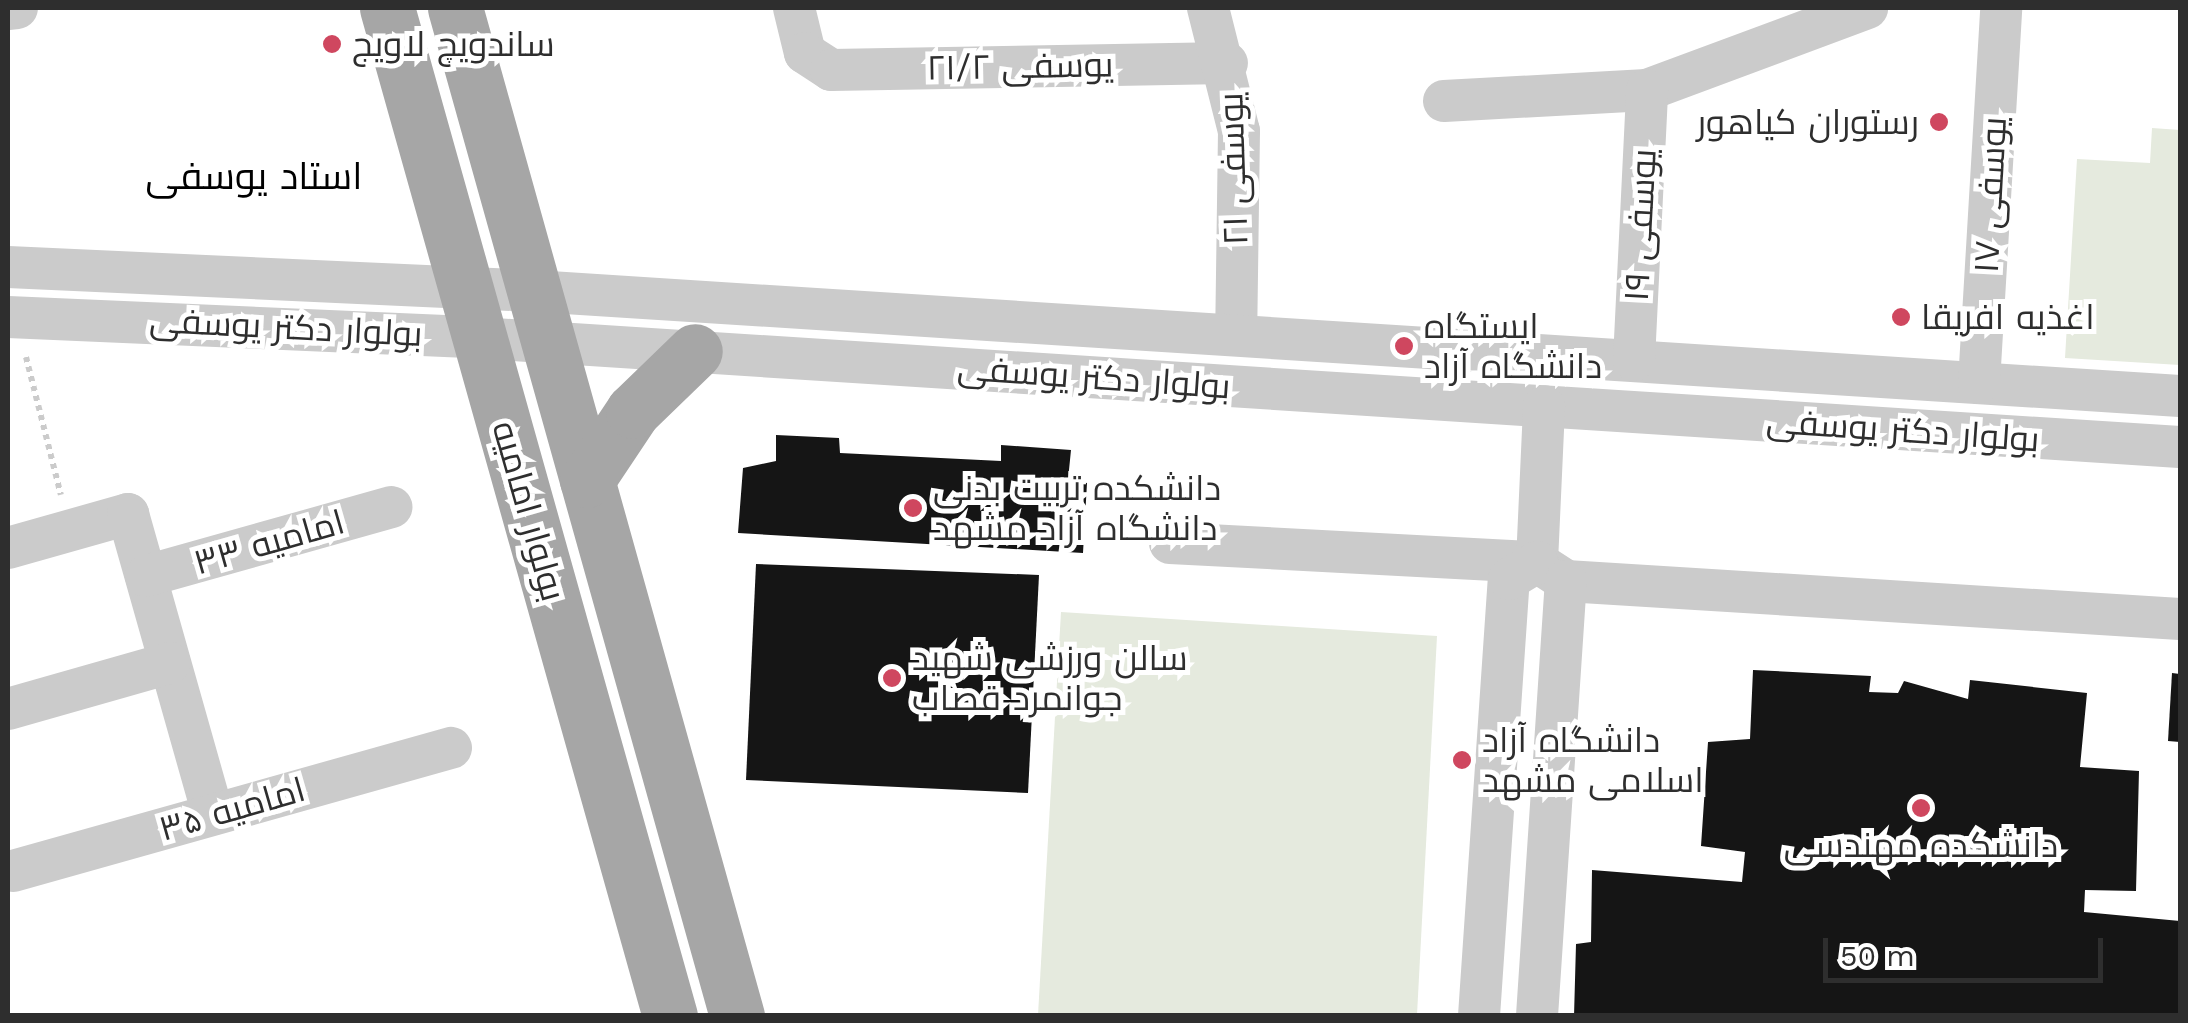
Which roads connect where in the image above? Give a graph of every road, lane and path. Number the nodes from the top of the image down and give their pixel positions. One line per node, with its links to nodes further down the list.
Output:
1 (8, 8): 2 (street)
2 (17, 8)
3 (387, 8): 14 (main road, بولوار امامیه)
4 (454, 8): 13 (main road, بولوار امامیه)
5 (794, 8): 9 (street, یوسفی ۲۱/۲)
6 (1208, 8): 9 (street, یوسفی ۲۱)
7 (1866, 8): 10 (street)
8 (2001, 8): 20 (street, یوسفی ۱۷)
9 (1227, 62): 16 (street, یوسفی ۲۱)
10 (1647, 90): 11 (street); 19 (street, یوسفی ۱۹)
11 (1444, 100)
12 (8, 267): 14 (street, بولوار دکتر یوسفی)
13 (534, 291): 14 (street, بولوار دکتر یوسفی); 16 (street, بولوار دکتر یوسفی); 17 (main road, بولوار امامیه)
14 (473, 312): 15 (street, بولوار دکتر یوسفی); 17 (street, بولوار دکتر یوسفی); 37 (main road, بولوار امامیه)
15 (12, 317): 26 (path)
16 (1236, 334): 19 (street, بولوار دکتر یوسفی)
17 (548, 342): 18 (street, بولوار دکتر یوسفی); 24 (main road, بولوار امامیه)
18 (695, 352): 22 (street, بولوار دکتر یوسفی); 24 (main road)
19 (1634, 360): 20 (street, بولوار دکتر یوسفی)
20 (1979, 383): 21 (street, بولوار دکتر یوسفی)
21 (2180, 396)
22 (1544, 406): 23 (street, بولوار دکتر یوسفی); 29 (street)
23 (2180, 448)
24 (588, 480): 38 (main road, بولوار امامیه)
25 (392, 507): 30 (street, امامیه ۳۳)
26 (70, 530): 28 (street); 30 (street)
27 (1170, 543): 29 (street)
28 (8, 548)
29 (1551, 572): 31 (street); 39 (street); 40 (street)
30 (146, 576): 32 (street)
31 (2180, 620)
32 (170, 664): 33 (street); 35 (street)
33 (8, 709)
34 (451, 748): 35 (street, امامیه ۳۵)
35 (213, 814): 36 (street, امامیه ۳۵)
36 (13, 870)
37 (670, 1016)
38 (737, 1016)
39 (1479, 1016)
40 (1537, 1016)

